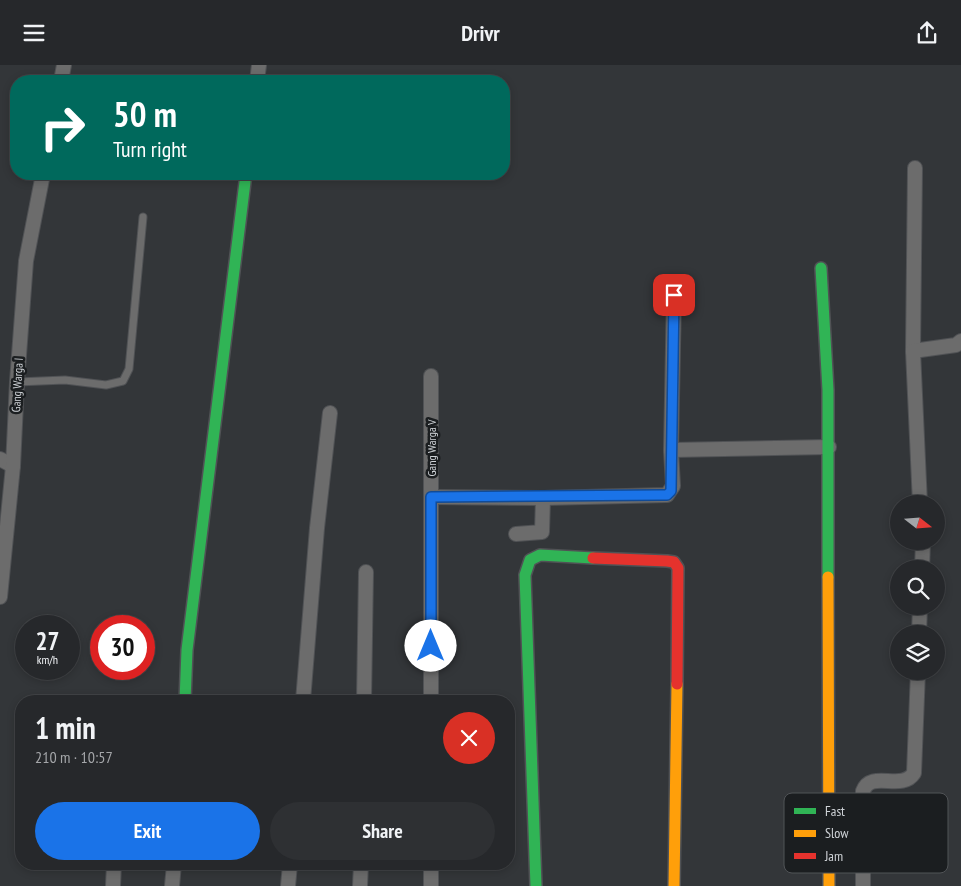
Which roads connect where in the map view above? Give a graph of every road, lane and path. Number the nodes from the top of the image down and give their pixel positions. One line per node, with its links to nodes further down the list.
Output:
1 (915, 169): 8 (street)
2 (42, 180): 10 (street, Gang Warga I)
3 (245, 180): 23 (street)
4 (143, 217): 10 (lane)
5 (821, 268): 12 (street)
6 (674, 295): 13 (street)
7 (961, 341): 8 (street)
8 (913, 351): 16 (street)
9 (431, 375): 17 (street, Gang Warga V)
10 (17, 382): 15 (street, Gang Warga I)
11 (330, 413): 24 (street)
12 (829, 447): 13 (street); 27 (street)
13 (671, 450): 18 (street)
14 (0, 459): 15 (street)
15 (13, 466): 21 (street, Gang Warga I)
16 (920, 495)
17 (431, 497): 18 (street); 26 (street, Gang Warga V)
18 (542, 498): 19 (street)
19 (516, 534)
20 (366, 572): 25 (street)
21 (0, 597)
22 (918, 680): 28 (street)
23 (185, 695)
24 (304, 695)
25 (364, 695)
26 (431, 695)
27 (829, 793)
28 (863, 793)
29 (114, 870): 36 (street)
30 (173, 870): 37 (street)
31 (289, 870): 38 (street)
32 (361, 870): 39 (street)
33 (431, 870): 40 (street)
34 (829, 873): 43 (street)
35 (863, 873): 44 (street)
36 (113, 886)
37 (172, 886)
38 (288, 886)
39 (360, 886)
40 (431, 886)
41 (536, 886): 42 (street)
42 (674, 886)
43 (829, 886)
44 (863, 886)

